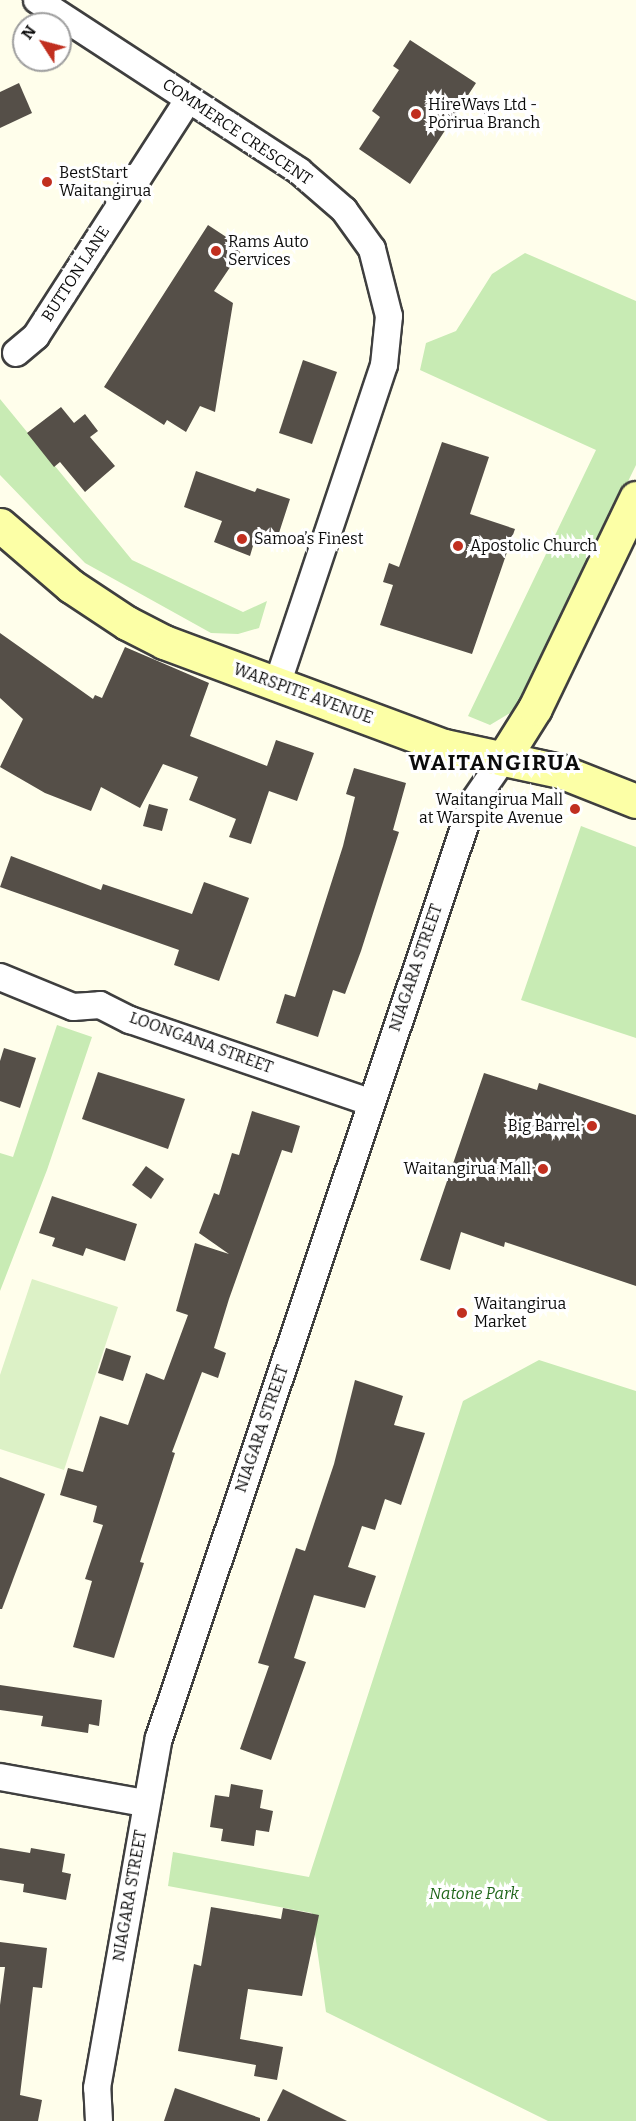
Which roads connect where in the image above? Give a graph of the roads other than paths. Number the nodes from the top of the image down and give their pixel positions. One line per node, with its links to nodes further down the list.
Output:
1 (37, 0): 2 (street, COMMERCE CRESCENT)
2 (188, 100): 3 (street, BUTTON LANE); 6 (street, COMMERCE CRESCENT)
3 (16, 353)
4 (636, 498): 7 (main road)
5 (0, 525): 6 (main road, WARSPITE AVENUE)
6 (277, 684): 7 (main road, WARSPITE AVENUE)
7 (503, 759): 8 (main road, WARSPITE AVENUE); 10 (street, NIAGARA STREET)
8 (636, 801)
9 (0, 976): 10 (street, LOONGANA STREET)
10 (370, 1102): 12 (street, NIAGARA STREET)
11 (0, 1777): 12 (street)
12 (145, 1803): 13 (street, NIAGARA STREET)
13 (99, 2121)

